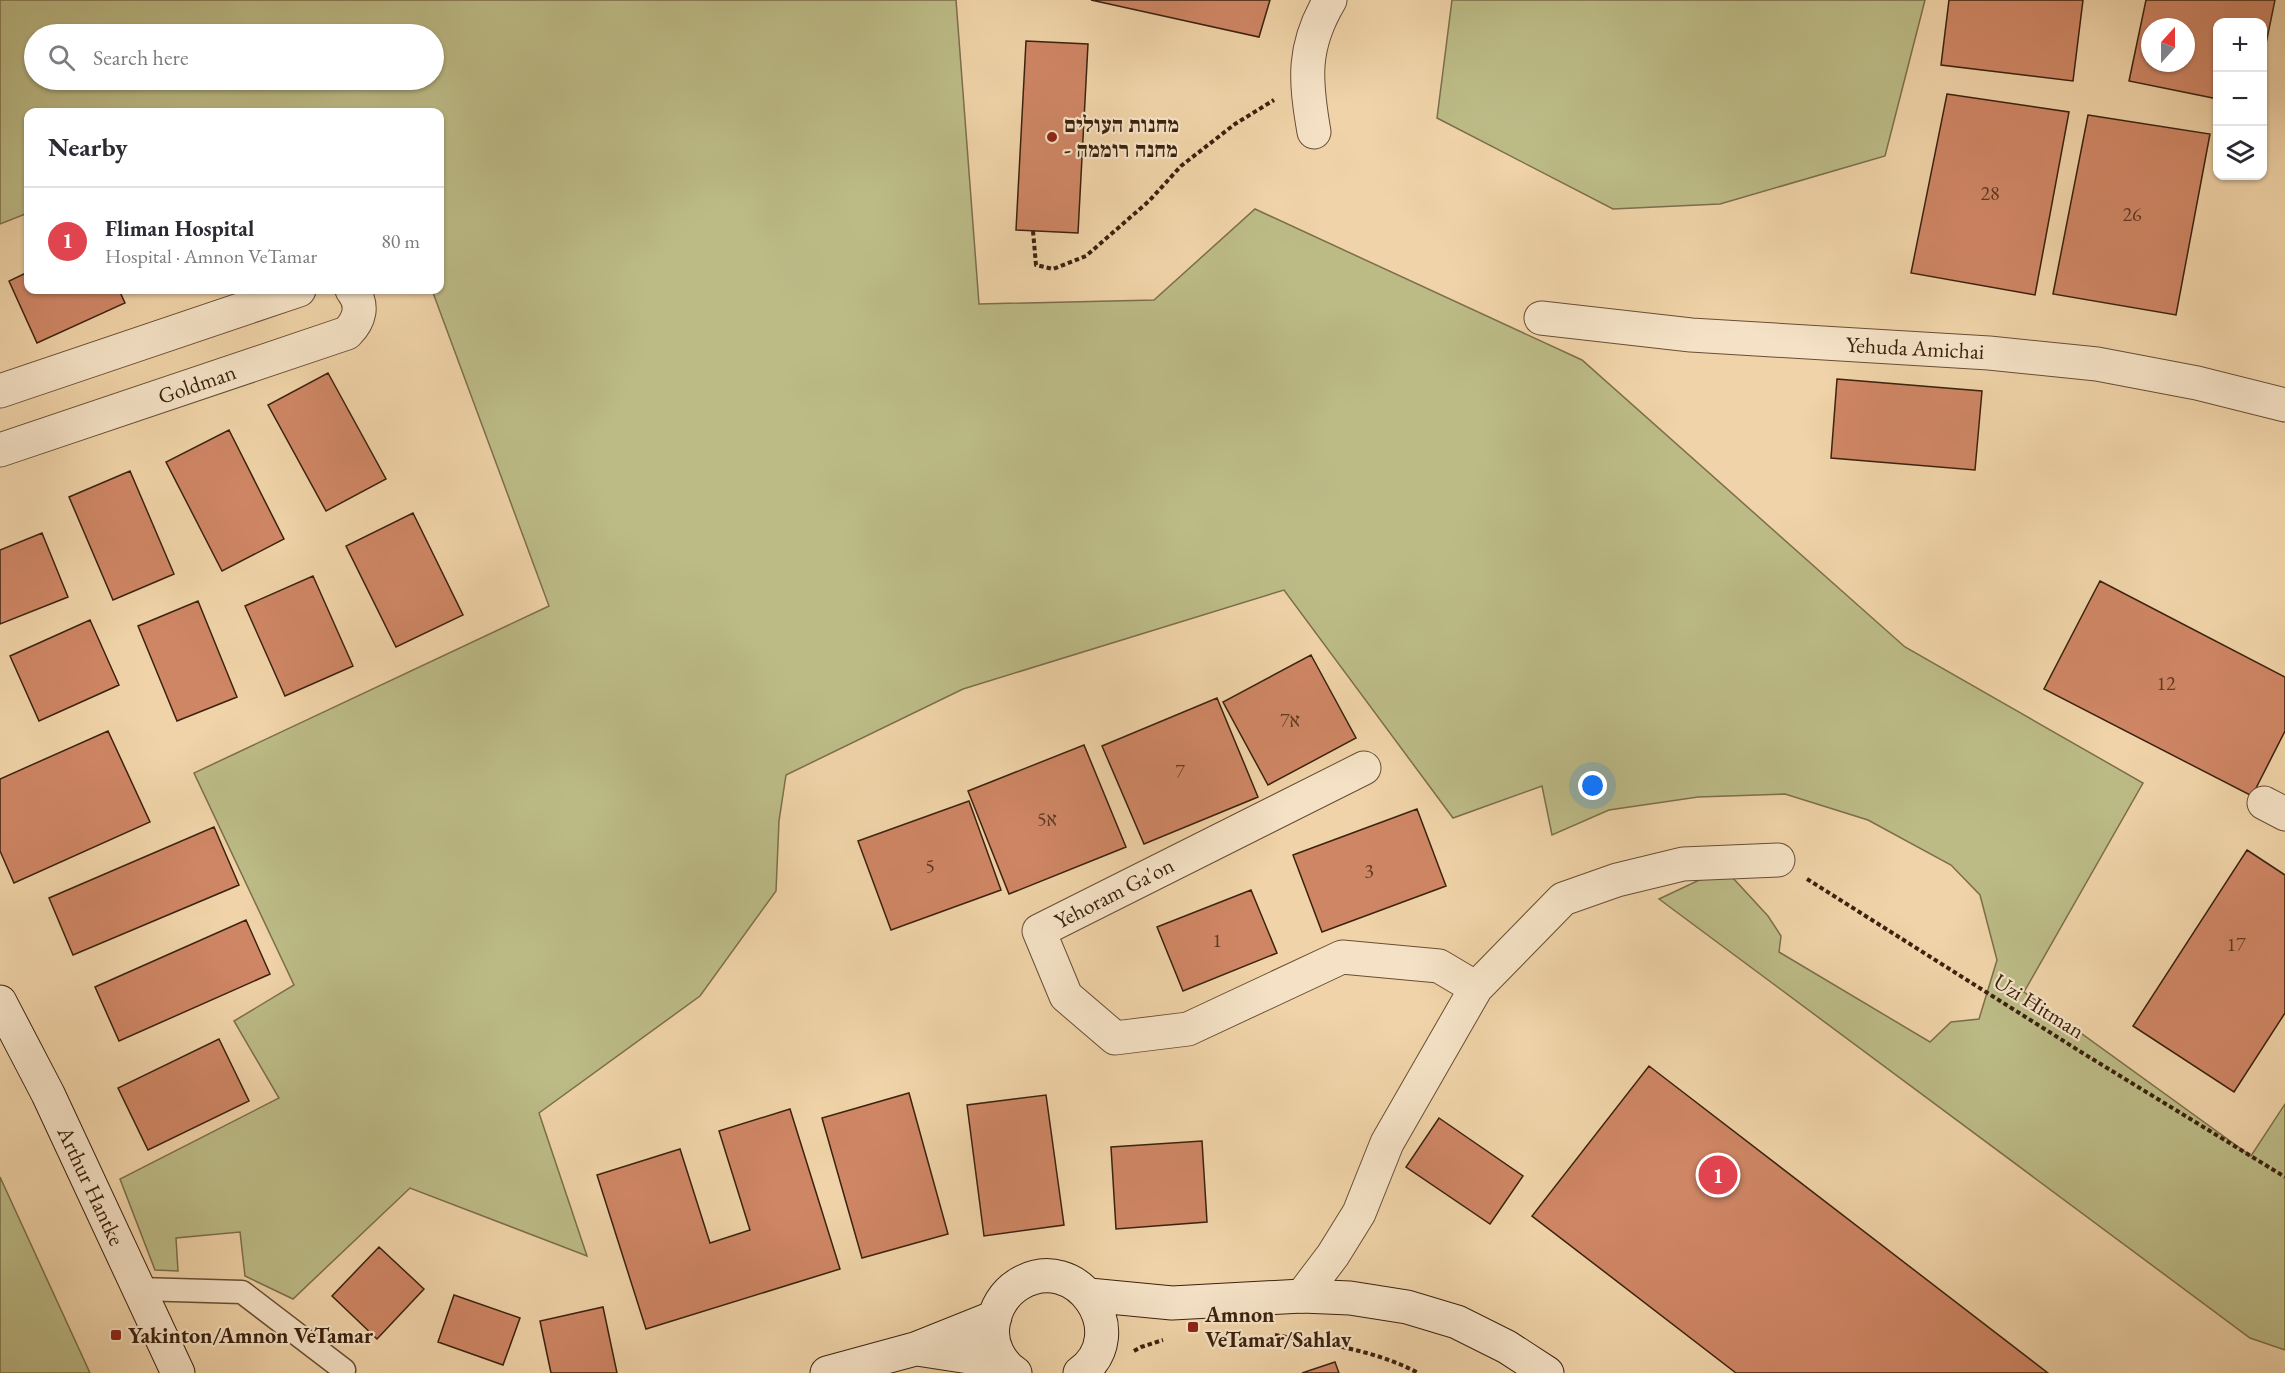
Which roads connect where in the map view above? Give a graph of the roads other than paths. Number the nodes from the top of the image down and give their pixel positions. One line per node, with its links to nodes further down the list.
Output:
1 (1330, 0): 2 (street)
2 (1314, 132)
3 (287, 294): 6 (street)
4 (355, 294): 8 (street, Goldman)
5 (1541, 318): 7 (street, Yehuda Amichai)
6 (0, 391)
7 (2285, 405)
8 (0, 450)
9 (1365, 768): 11 (street, Yehoram Ga'on)
10 (1778, 860): 11 (street)
11 (1476, 988): 15 (street)
12 (0, 1002): 13 (street, Arthur Hantke)
13 (140, 1289): 21 (lane); 22 (street, Arthur Hantke)
14 (1089, 1295): 16 (street); 17 (street); 18 (street)
15 (1302, 1296): 16 (street); 25 (street)
16 (1172, 1303): 18 (street)
17 (995, 1317): 19 (street); 20 (street)
18 (1102, 1333): 24 (street)
19 (915, 1349): 20 (street); 23 (street)
20 (1008, 1367)
21 (344, 1370)
22 (178, 1373)
23 (827, 1373)
24 (1080, 1373)
25 (1547, 1373)

